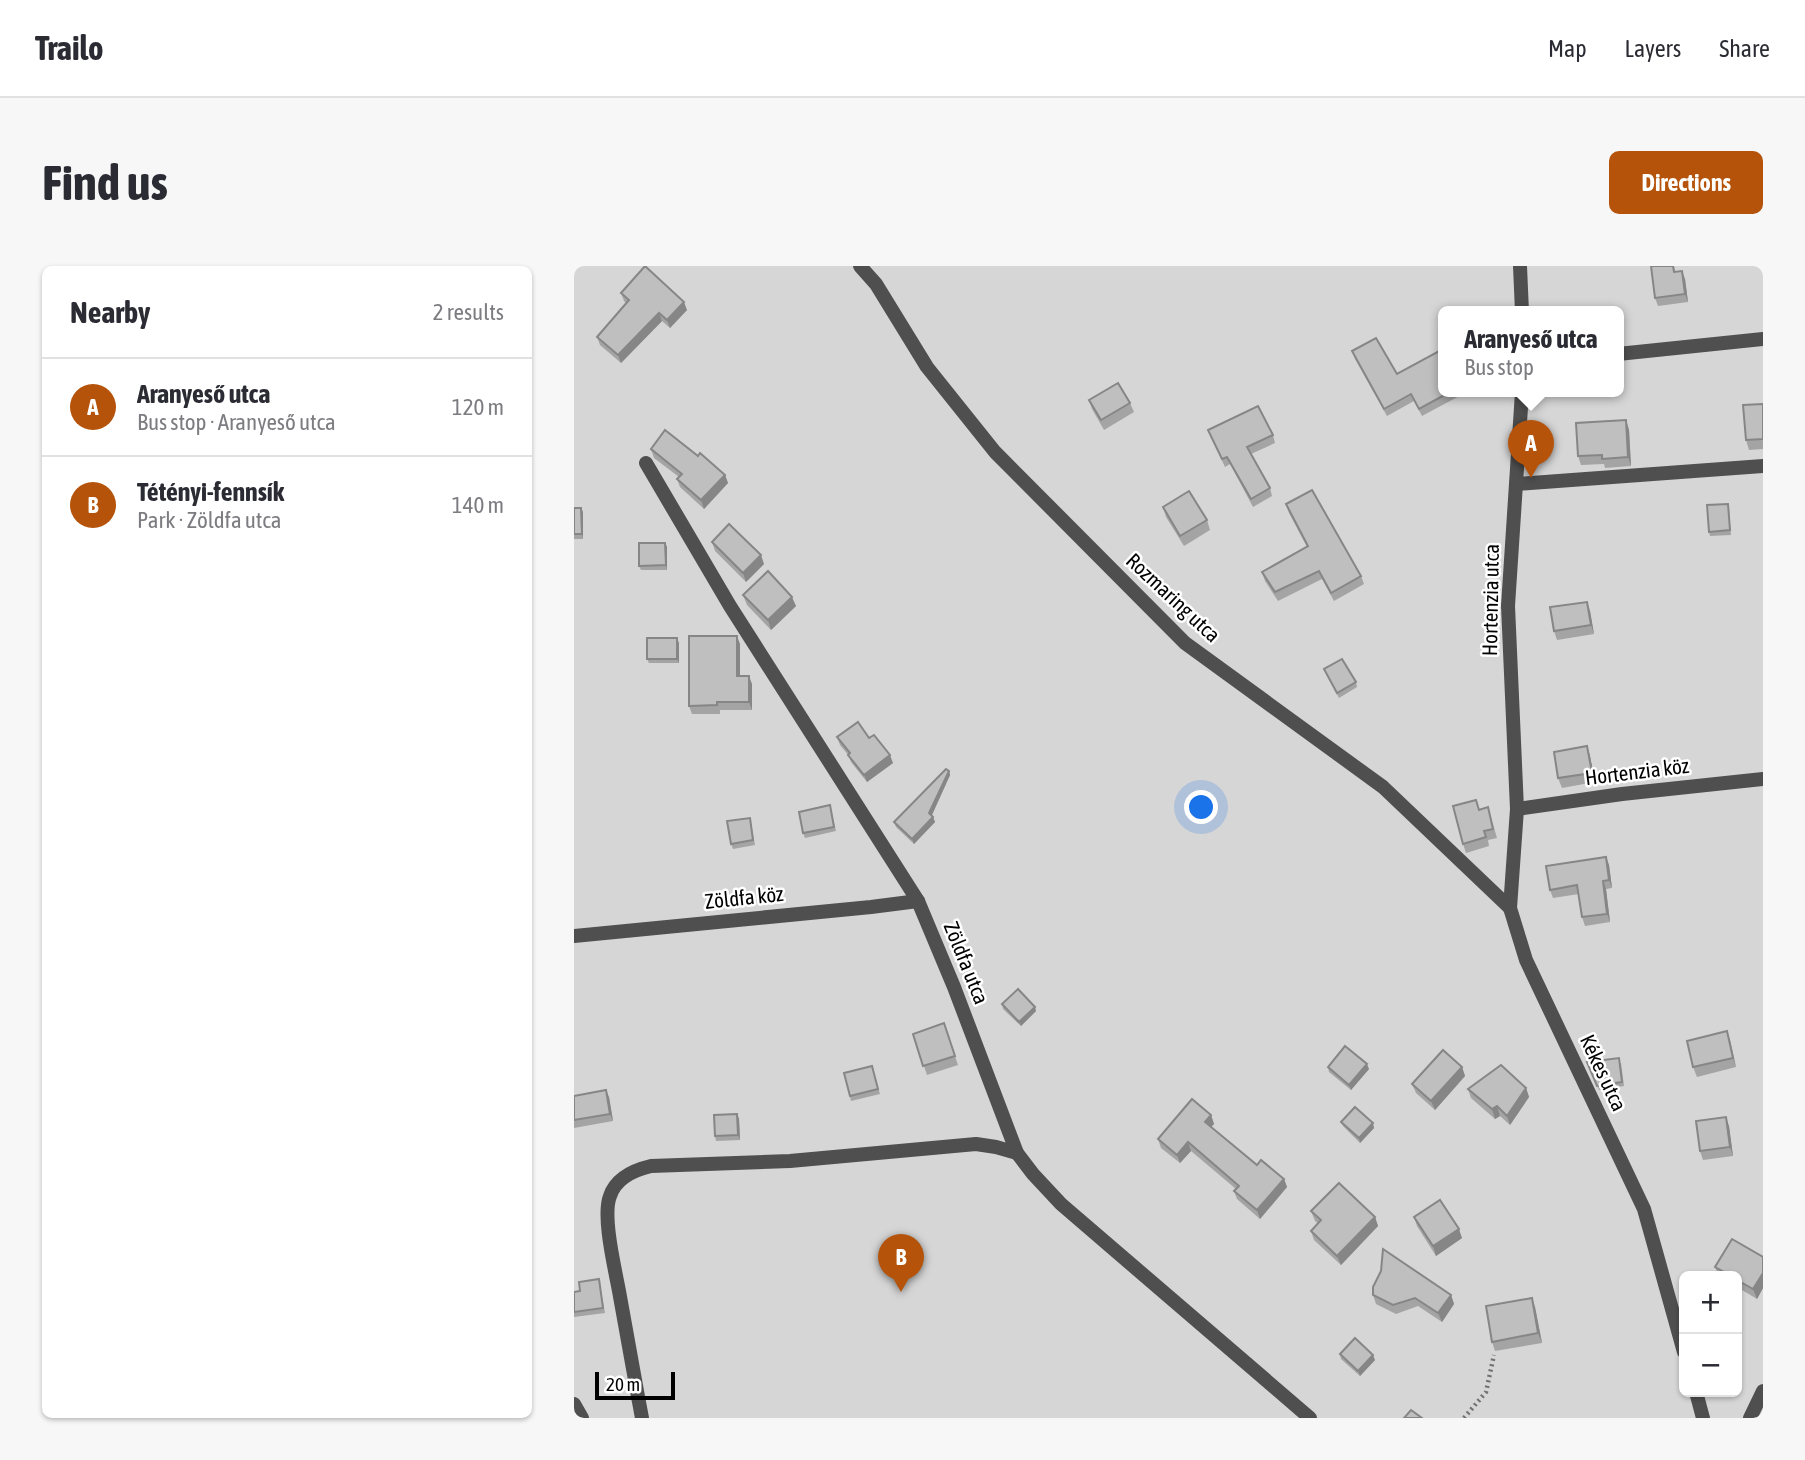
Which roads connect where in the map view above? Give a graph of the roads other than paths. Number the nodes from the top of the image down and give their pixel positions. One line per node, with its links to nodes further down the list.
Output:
1 (860, 266): 13 (street, Rozmaring utca)
2 (1520, 266): 3 (street)
3 (1522, 306)
4 (1763, 339): 5 (street)
5 (1624, 353)
6 (1522, 397): 9 (street, Hortenzia utca)
7 (646, 463): 12 (street, Zöldfa utca)
8 (1763, 466): 9 (street)
9 (1517, 484): 11 (street, Hortenzia utca)
10 (1763, 779): 11 (street, Hortenzia köz)
11 (1517, 809): 13 (street, Kékes utca)
12 (918, 901): 14 (street, Zöldfa köz); 15 (street, Zöldfa utca)
13 (1510, 908): 16 (street, Kékes utca)
14 (574, 936)
15 (1017, 1153): 21 (street); 22 (street, Zöldfa utca)
16 (1679, 1334)
17 (1763, 1391): 24 (street)
18 (1697, 1397): 23 (street)
19 (574, 1404): 20 (street)
20 (582, 1418)
21 (642, 1418)
22 (1310, 1418)
23 (1703, 1418)
24 (1750, 1418)

